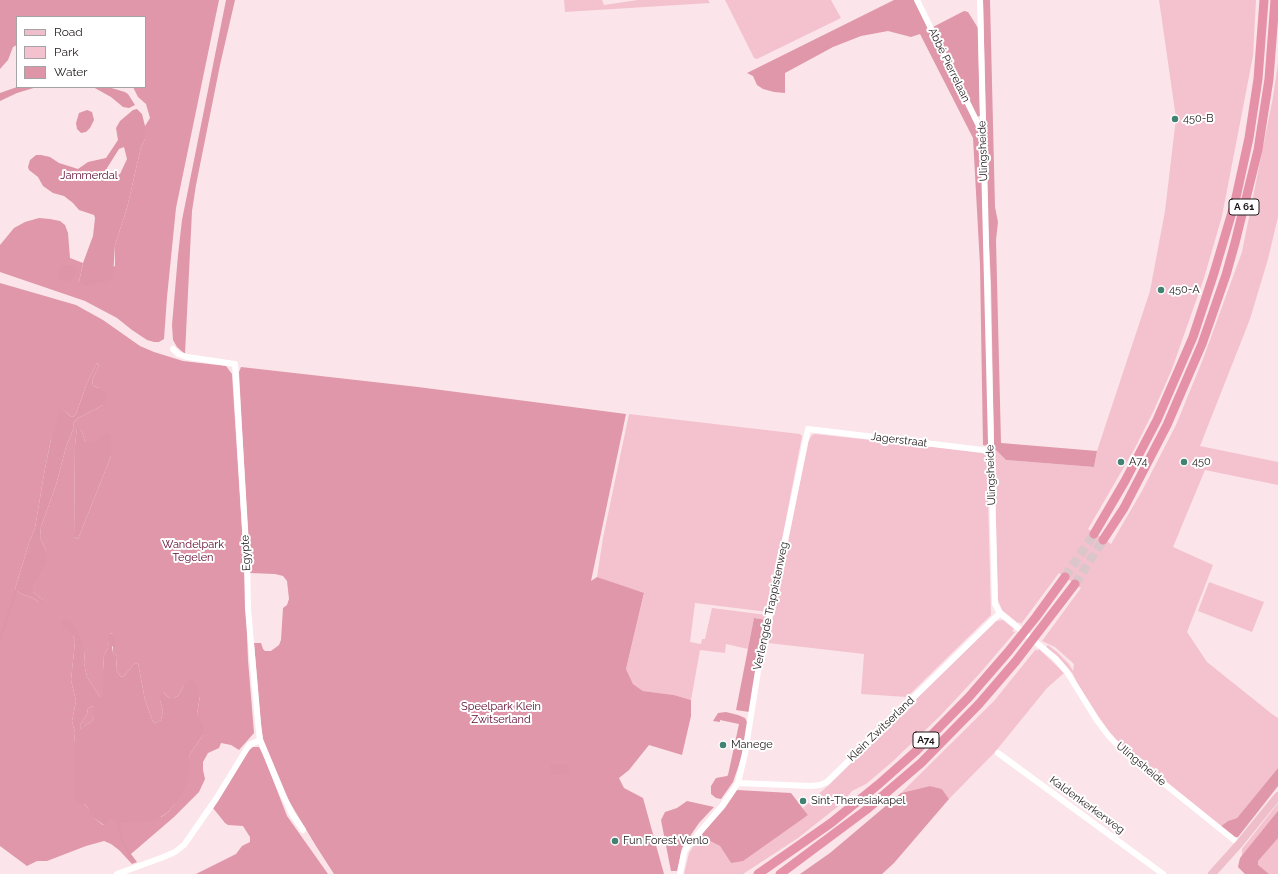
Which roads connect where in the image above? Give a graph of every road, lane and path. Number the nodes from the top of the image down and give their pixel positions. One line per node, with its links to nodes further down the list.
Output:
1 (917, 0): 5 (street, Abbé Pierrelaan)
2 (980, 0): 5 (street, Ulingsheide)
3 (1264, 0): 9 (highway, A 61)
4 (1275, 0): 10 (highway, A 61)
5 (982, 128): 8 (street, Ulingsheide)
6 (172, 349): 14 (street, Egypte)
7 (808, 429): 8 (street, Jagerstraat); 16 (street, Verlengde Trappistenweg)
8 (991, 451): 13 (street, Ulingsheide)
9 (1094, 534)
10 (1104, 540)
11 (1065, 577): 22 (highway, A74)
12 (1075, 584): 23 (highway, A74)
13 (1000, 613): 16 (street, Klein Zwitserland); 19 (street, Ulingsheide)
14 (260, 740): 18 (street, Egypte); 20 (street)
15 (998, 753): 24 (street, Kaldenkerkerweg)
16 (738, 783): 21 (street)
17 (1278, 796): 19 (main road)
18 (302, 830)
19 (1239, 844): 25 (main road)
20 (117, 874)
21 (680, 874)
22 (758, 874)
23 (780, 874)
24 (1163, 874)
25 (1212, 874)

